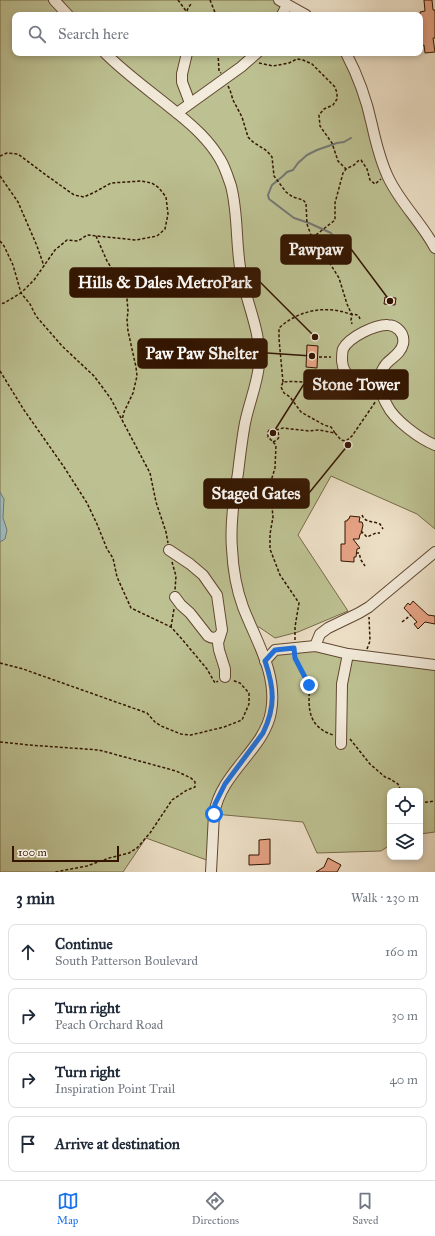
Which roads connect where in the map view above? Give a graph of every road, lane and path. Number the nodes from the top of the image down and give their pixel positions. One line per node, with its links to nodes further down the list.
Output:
1 (54, 0): 7 (street)
2 (178, 0): 6 (path)
3 (210, 0): 8 (path)
4 (283, 2): 9 (street); 10 (street)
5 (191, 4): 6 (path)
6 (187, 11)
7 (65, 12)
8 (215, 12)
9 (282, 12)
10 (301, 12)
11 (108, 56): 18 (street)
12 (185, 56): 17 (street)
13 (218, 56): 16 (path)
14 (254, 56): 16 (street); 20 (path)
15 (347, 56): 21 (street)
16 (224, 79): 17 (street); 24 (path)
17 (190, 104): 18 (street)
18 (177, 113): 63 (street)
19 (0, 156): 23 (path)
20 (346, 169): 21 (path); 24 (path)
21 (386, 174): 26 (street)
22 (0, 176): 27 (path)
23 (96, 236): 27 (path); 40 (path)
24 (312, 238): 30 (path)
25 (0, 241): 28 (path)
26 (435, 248)
27 (44, 266): 28 (path)
28 (21, 293): 29 (path); 40 (path)
29 (0, 304)
30 (352, 315): 31 (path); 32 (path); 36 (path)
31 (360, 319)
32 (352, 324)
33 (320, 357): 34 (path)
34 (331, 357)
35 (0, 371): 57 (path)
36 (283, 382): 37 (path); 42 (path)
37 (339, 382)
38 (377, 382): 38 (street); 39 (street)
39 (383, 397): 42 (path); 44 (street)
40 (122, 420): 49 (path)
41 (276, 430): 42 (path); 43 (path); 43 (path)
42 (335, 433)
43 (273, 442): 60 (path)
44 (435, 445)
45 (362, 515): 46 (path)
46 (383, 529)
47 (361, 531): 48 (path)
48 (380, 533)
49 (169, 550): 53 (path); 58 (street)
50 (435, 552): 54 (street)
51 (356, 553): 52 (path)
52 (365, 566)
53 (174, 596): 57 (path); 58 (street)
54 (369, 607): 59 (street); 62 (path)
55 (411, 615): 56 (path)
56 (402, 622)
57 (171, 627): 66 (path)
58 (220, 635): 66 (street)
59 (315, 646): 60 (street); 61 (street)
60 (294, 648): 63 (street); 67 (path)
61 (348, 654): 62 (street); 67 (street)
62 (364, 656): 65 (street)
63 (265, 661): 73 (street)
64 (0, 662): 66 (path)
65 (435, 665)
66 (225, 677)
67 (341, 740): 69 (path)
68 (0, 742): 72 (path)
69 (400, 788)
70 (435, 802): 71 (path)
71 (423, 803)
72 (55, 872)
73 (211, 872)

